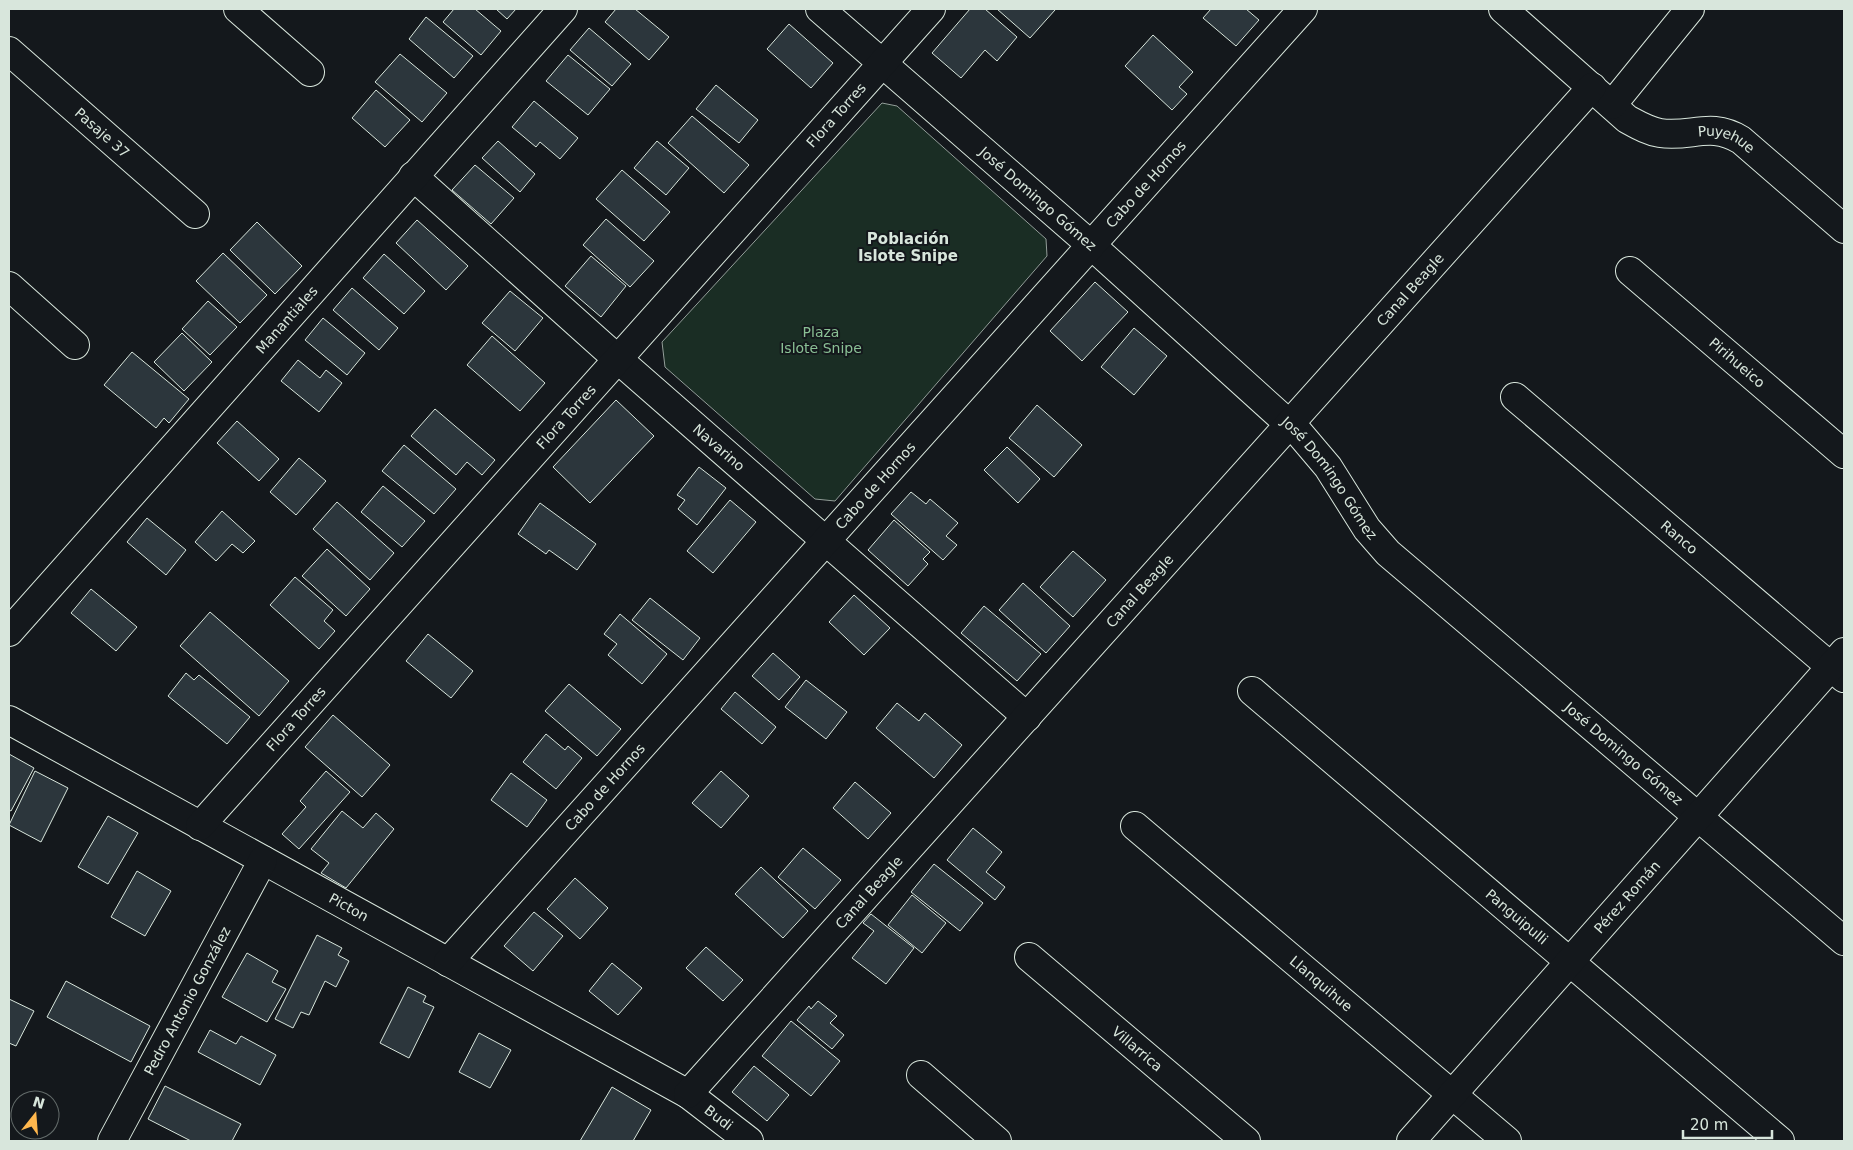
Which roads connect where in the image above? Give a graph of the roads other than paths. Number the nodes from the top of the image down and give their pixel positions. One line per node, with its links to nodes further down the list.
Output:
1 (238, 9): 10 (street)
2 (562, 9): 12 (street, Manantiales)
3 (820, 9): 9 (street, José Domingo Gómez)
4 (931, 9): 9 (street, Flora Torres)
5 (1303, 9): 15 (street, Cabo de Hornos)
6 (1503, 9): 11 (street, Puyehue)
7 (1690, 9): 11 (street, Canal Beagle)
8 (9, 51): 13 (street, Pasaje 37)
9 (882, 63): 15 (street, José Domingo Gómez); 19 (street, Flora Torres)
10 (310, 72)
11 (1602, 96): 14 (street, Puyehue); 21 (street, Canal Beagle)
12 (413, 176): 19 (street, Navarino); 24 (street, Manantiales)
13 (195, 214)
14 (1844, 229)
15 (1091, 245): 21 (street, José Domingo Gómez); 23 (street, Cabo de Hornos)
16 (1630, 271): 22 (street, Pirihueico)
17 (9, 286): 18 (street)
18 (75, 345)
19 (618, 359): 23 (street, Navarino); 30 (street, Flora Torres)
20 (1515, 397): 25 (street, Ranco)
21 (1290, 424): 27 (street, Canal Beagle); 29 (street, José Domingo Gómez)
22 (1844, 454)
23 (826, 541): 27 (street, Navarino); 35 (street, Cabo de Hornos)
24 (9, 632)
25 (1840, 665): 29 (street, Pérez Román)
26 (1252, 692): 36 (street, Panguipulli)
27 (1027, 717): 38 (street, Canal Beagle)
28 (9, 720): 30 (street, Picton)
29 (1699, 816): 33 (street, José Domingo Gómez); 36 (street, Pérez Román)
30 (200, 826): 32 (street, Picton)
31 (1136, 826): 39 (street, Llanquihue)
32 (263, 860): 35 (street, Picton); 41 (street, Pedro Antonio González)
33 (1844, 941)
34 (1029, 957): 43 (street, Villarrica)
35 (448, 962): 38 (street, Picton)
36 (1570, 962): 39 (street, Pérez Román); 46 (street, Panguipulli)
37 (921, 1076): 42 (street)
38 (688, 1094): 40 (street, Budi)
39 (1452, 1095): 44 (street, Pérez Román); 45 (street, Llanquihue)
40 (733, 1136)
41 (112, 1141)
42 (996, 1141)
43 (1246, 1141)
44 (1411, 1141)
45 (1507, 1141)
46 (1780, 1141)

